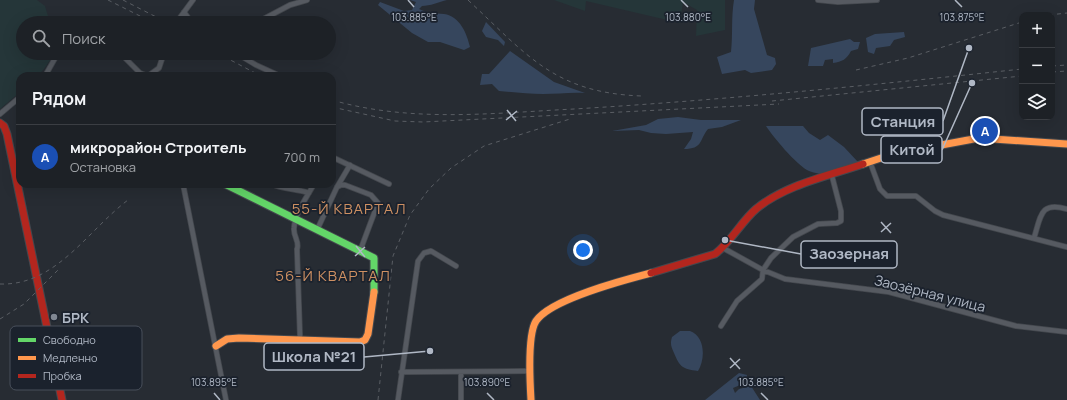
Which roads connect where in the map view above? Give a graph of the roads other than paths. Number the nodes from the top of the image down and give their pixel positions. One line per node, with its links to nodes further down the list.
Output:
1 (193, 0): 5 (street)
2 (307, 0): 8 (street)
3 (818, 0): 4 (street)
4 (877, 0)
5 (184, 12): 6 (street); 7 (street)
6 (181, 16)
7 (187, 16)
8 (269, 16)
9 (54, 60): 13 (street)
10 (127, 60): 14 (street)
11 (162, 60): 15 (street)
12 (248, 60): 16 (street)
13 (46, 72)
14 (139, 72)
15 (154, 72)
16 (271, 72)
17 (16, 100): 18 (street)
18 (0, 114)
19 (0, 123): 25 (street)
20 (1067, 144): 22 (street)
21 (336, 159): 23 (street)
22 (870, 162): 24 (street); 37 (street)
23 (350, 165): 26 (street); 27 (street)
24 (832, 176): 39 (street); 42 (street)
25 (16, 178)
26 (389, 184)
27 (337, 187): 36 (street); 40 (street)
28 (18, 188): 43 (street)
29 (184, 188): 47 (street)
30 (233, 188): 35 (street)
31 (296, 188): 33 (street)
32 (312, 188): 33 (street)
33 (309, 193): 35 (street)
34 (1067, 209): 37 (street)
35 (296, 220): 36 (street); 46 (street)
36 (317, 230): 40 (street)
37 (1034, 238): 38 (street)
38 (1067, 247)
39 (723, 248): 42 (street, Заозёрная улица); 48 (street)
40 (360, 251): 46 (street)
41 (456, 266): 49 (street)
42 (763, 270): 44 (street); 45 (street, Заозёрная улица)
43 (47, 326)
44 (721, 326)
45 (1067, 332)
46 (298, 340): 47 (street)
47 (216, 346): 53 (street)
48 (529, 371): 50 (street); 56 (street)
49 (401, 372): 50 (street); 54 (street)
50 (461, 372): 55 (street)
51 (60, 390): 52 (street)
52 (62, 400)
53 (226, 400)
54 (398, 400)
55 (461, 400)
56 (531, 400)

